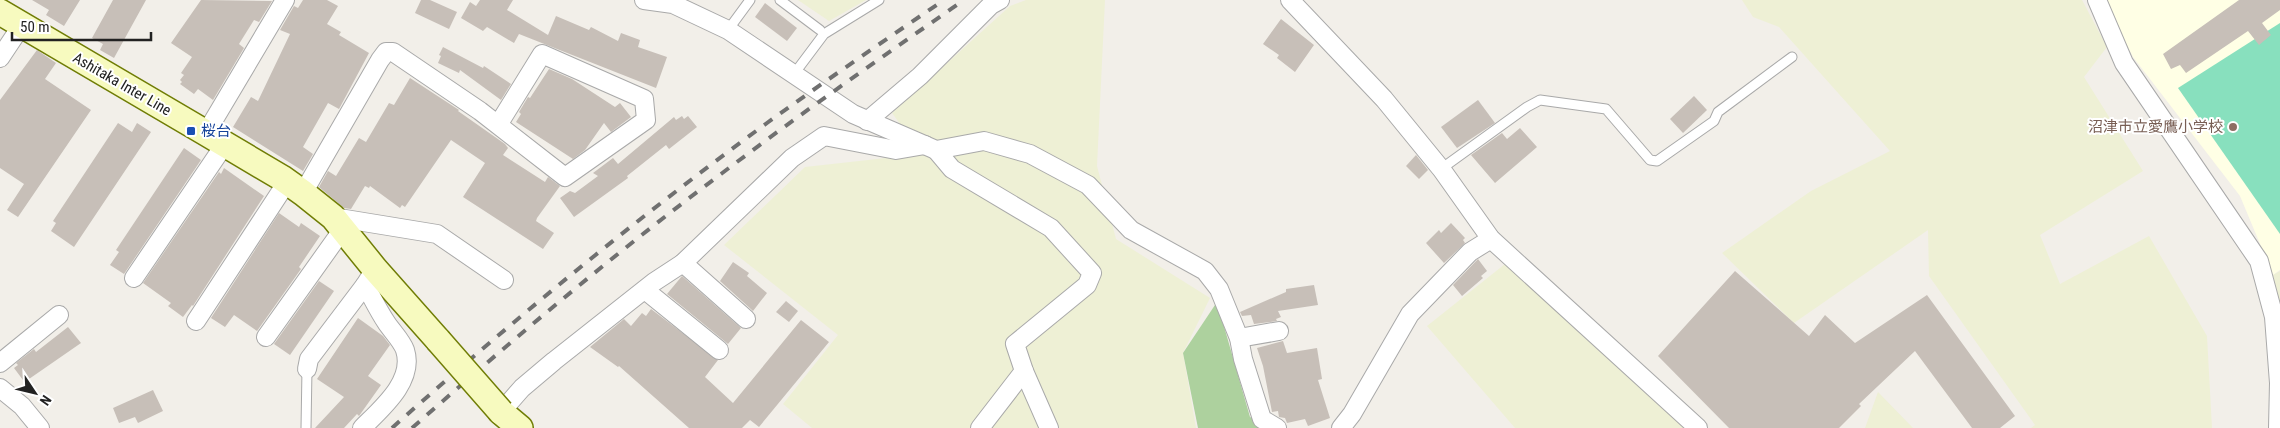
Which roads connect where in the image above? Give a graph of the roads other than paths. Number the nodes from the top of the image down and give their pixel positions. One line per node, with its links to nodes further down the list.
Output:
1 (284, 0): 18 (street)
2 (644, 0): 11 (street)
3 (750, 0): 11 (lane)
4 (780, 0): 12 (lane)
5 (879, 0): 15 (lane)
6 (1000, 0): 16 (street)
7 (1290, 0): 20 (street)
8 (2097, 0): 49 (street)
9 (0, 12): 10 (main road, Ashitaka Inter Line)
10 (22, 25): 14 (street); 18 (main road, Ashitaka Inter Line)
11 (728, 30): 15 (street)
12 (820, 30)
13 (1792, 57): 20 (lane)
14 (0, 58)
15 (794, 74): 16 (street)
16 (867, 121): 19 (street)
17 (498, 125): 17 (street); 21 (street)
18 (215, 138): 21 (main road, Ashitaka Inter Line); 26 (street)
19 (931, 147): 24 (street); 34 (street); 38 (street)
20 (1441, 170): 23 (street)
21 (295, 188): 22 (main road, Ashitaka Inter Line); 31 (street)
22 (338, 223): 25 (main road, Ashitaka Inter Line); 27 (street); 33 (street)
23 (1491, 239): 47 (street); 48 (street)
24 (683, 263): 28 (street); 30 (street)
25 (370, 277): 37 (street); 40 (main road, Ashitaka Inter Line, bridge); 43 (street)
26 (134, 278)
27 (504, 280)
28 (645, 290): 35 (street); 40 (street)
29 (59, 315): 36 (street)
30 (746, 319)
31 (196, 321)
32 (1279, 330): 34 (street)
33 (266, 338)
34 (1239, 338): 46 (street)
35 (719, 350)
36 (0, 363)
37 (307, 369): 42 (lane)
38 (1024, 371): 44 (street); 45 (street)
39 (0, 388): 41 (street)
40 (510, 420)
41 (40, 428)
42 (306, 428)
43 (362, 428)
44 (980, 428)
45 (1049, 428)
46 (1277, 428)
47 (1341, 428)
48 (1698, 428)
49 (2278, 428)

